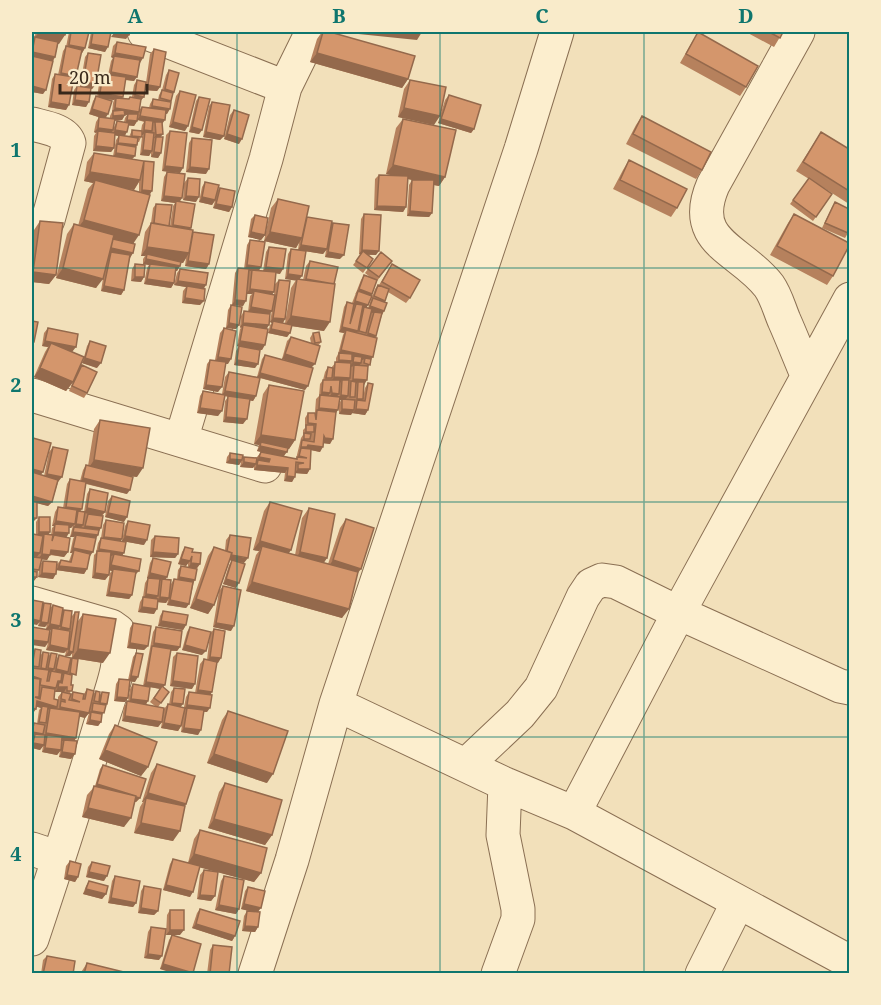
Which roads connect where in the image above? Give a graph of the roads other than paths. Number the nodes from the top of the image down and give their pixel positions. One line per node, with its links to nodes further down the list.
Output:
1 (144, 32): 5 (street)
2 (312, 32): 5 (street)
3 (557, 32): 16 (street)
4 (798, 32): 9 (street)
5 (285, 87): 11 (street)
6 (32, 124): 7 (street)
7 (32, 224)
8 (849, 299): 9 (street)
9 (807, 375): 14 (street)
10 (32, 395): 11 (street)
11 (181, 440): 12 (street)
12 (265, 466)
13 (32, 603): 20 (street)
14 (679, 613): 15 (street); 17 (street); 19 (street)
15 (849, 688)
16 (336, 704): 17 (street); 24 (street)
17 (466, 765): 18 (street)
18 (505, 784): 19 (street); 25 (street)
19 (574, 813): 21 (street)
20 (45, 853): 22 (street)
21 (738, 902): 23 (street); 26 (street)
22 (32, 939)
23 (849, 962)
24 (255, 974)
25 (498, 974)
26 (702, 974)

